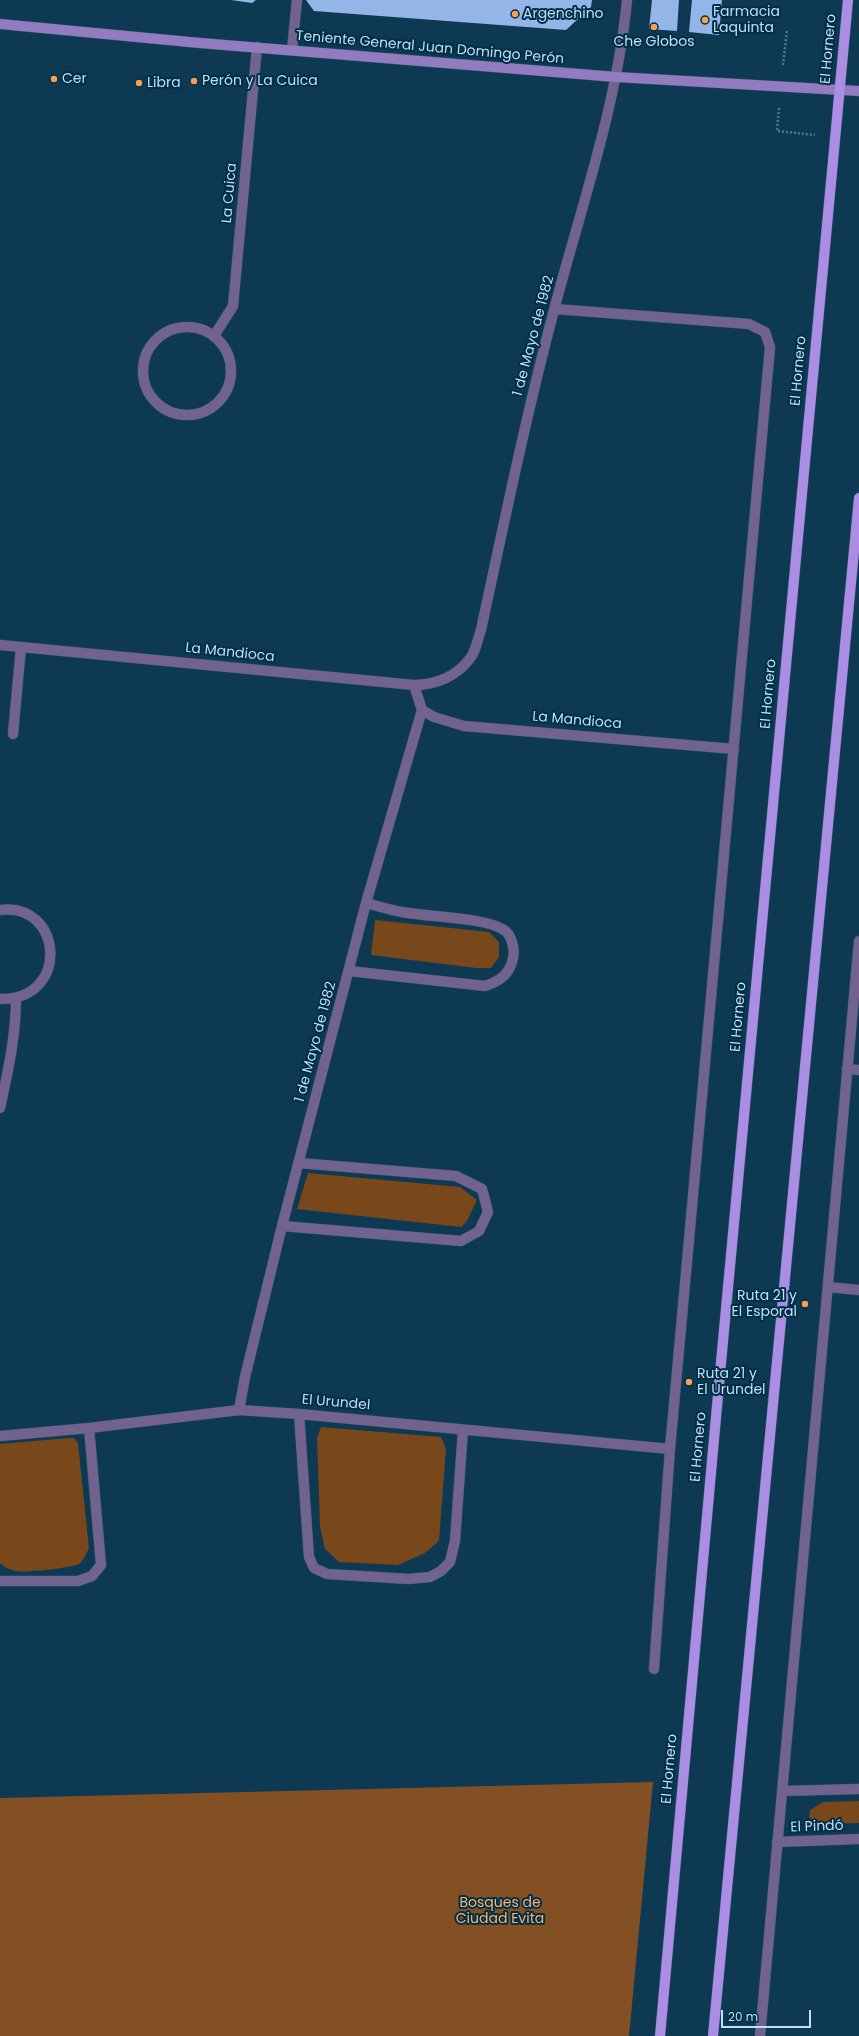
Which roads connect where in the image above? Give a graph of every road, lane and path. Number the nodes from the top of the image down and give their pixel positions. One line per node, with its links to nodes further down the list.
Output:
1 (297, 0): 6 (street)
2 (627, 0): 7 (street, 1 de Mayo de 1982)
3 (848, 0): 8 (main road, El Hornero)
4 (0, 24): 5 (main road, Teniente General Juan Domingo Perón)
5 (257, 47): 6 (main road, Teniente General Juan Domingo Perón); 11 (street, La Cuica)
6 (292, 50): 7 (main road, Teniente General Juan Domingo Perón)
7 (616, 77): 8 (main road, Teniente General Juan Domingo Perón); 10 (street, 1 de Mayo de 1982)
8 (840, 90): 9 (main road, Teniente General Juan Domingo Perón); 45 (main road, El Hornero)
9 (859, 90)
10 (555, 309): 15 (street, 1 de Mayo de 1982); 19 (street, El Hornero)
11 (214, 336): 11 (street)
12 (859, 498): 46 (main road)
13 (0, 645): 14 (street, La Mandioca)
14 (20, 647): 16 (street, La Mandioca); 18 (street)
15 (456, 673): 16 (street, La Mandioca)
16 (414, 685): 17 (street)
17 (422, 710): 19 (street, La Mandioca); 20 (street, 1 de Mayo de 1982)
18 (13, 734)
19 (734, 749): 38 (street, El Hornero)
20 (366, 903): 23 (street, 1 de Mayo de 1982); 23 (street)
21 (0, 910): 24 (street)
22 (859, 941): 26 (street)
23 (349, 971): 29 (street, 1 de Mayo de 1982)
24 (16, 998): 25 (street); 28 (street)
25 (0, 999)
26 (847, 1069): 27 (street); 31 (street)
27 (859, 1070)
28 (0, 1108)
29 (298, 1162): 30 (street, 1 de Mayo de 1982); 30 (street)
30 (282, 1226): 33 (street, 1 de Mayo de 1982)
31 (828, 1287): 32 (street); 42 (street)
32 (859, 1290)
33 (239, 1410): 34 (street, El Urundel); 35 (street, El Urundel)
34 (298, 1414): 36 (street, El Urundel); 36 (street)
35 (89, 1428): 37 (street, El Urundel); 39 (street)
36 (463, 1430): 38 (street, El Urundel)
37 (0, 1436)
38 (670, 1449): 40 (street, El Hornero)
39 (0, 1581)
40 (654, 1669)
41 (859, 1789): 42 (street)
42 (782, 1791): 44 (street)
43 (859, 1839): 44 (street, El Pindó)
44 (777, 1842): 47 (street)
45 (660, 2036)
46 (713, 2036)
47 (760, 2036)

